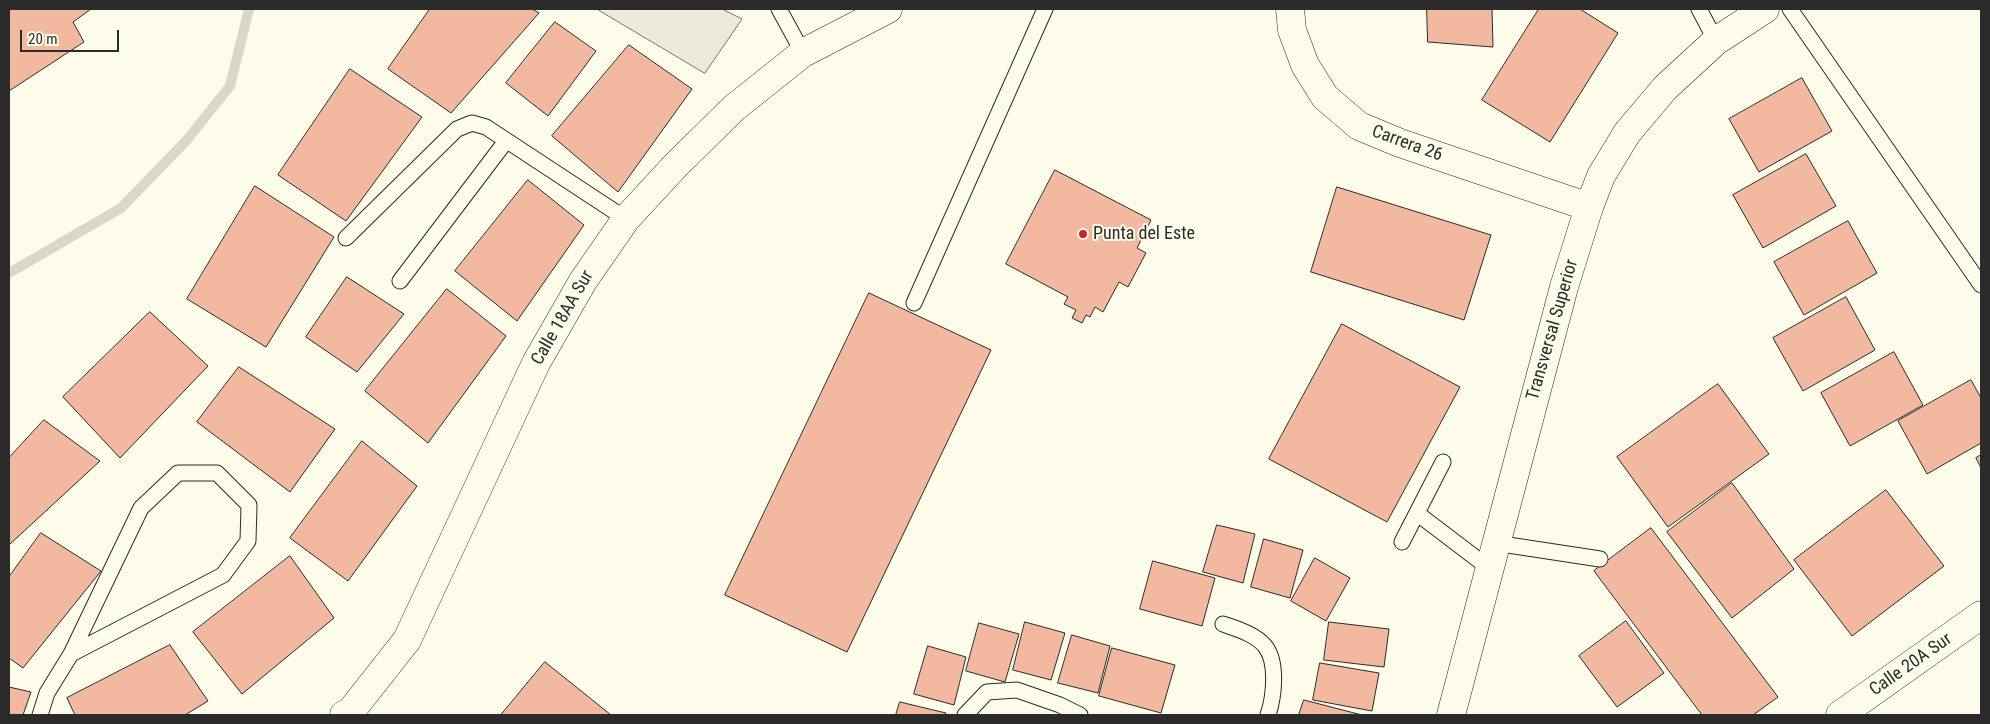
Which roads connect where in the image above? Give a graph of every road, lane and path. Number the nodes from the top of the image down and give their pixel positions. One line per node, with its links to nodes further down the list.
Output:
1 (779, 9): 9 (lane)
2 (888, 9): 9 (street, Calle 18AA Sur)
3 (1045, 9): 16 (lane)
4 (1290, 9): 11 (street, Carrera 26)
5 (1699, 9): 8 (lane)
6 (1765, 9): 8 (street, Transversal Superior)
7 (1790, 9): 15 (lane)
8 (1716, 41): 11 (street, Transversal Superior)
9 (804, 53): 12 (street, Calle 18AA Sur)
10 (506, 141): 12 (lane); 13 (lane); 14 (lane)
11 (1589, 207): 20 (street, Transversal Superior)
12 (626, 219): 26 (street, Calle 18AA Sur)
13 (346, 238)
14 (400, 281)
15 (1981, 285)
16 (914, 303)
17 (1443, 462): 18 (lane)
18 (1418, 514): 19 (lane); 20 (lane)
19 (1402, 542)
20 (1492, 556): 21 (lane); 30 (street, Transversal Superior)
21 (1600, 559)
22 (1981, 615): 31 (street, Calle 20A Sur)
23 (1223, 624): 29 (lane)
24 (71, 654): 24 (lane); 25 (lane)
25 (40, 715)
26 (344, 715)
27 (965, 715): 28 (lane)
28 (1080, 715)
29 (1268, 715)
30 (1451, 715)
31 (1840, 715)

